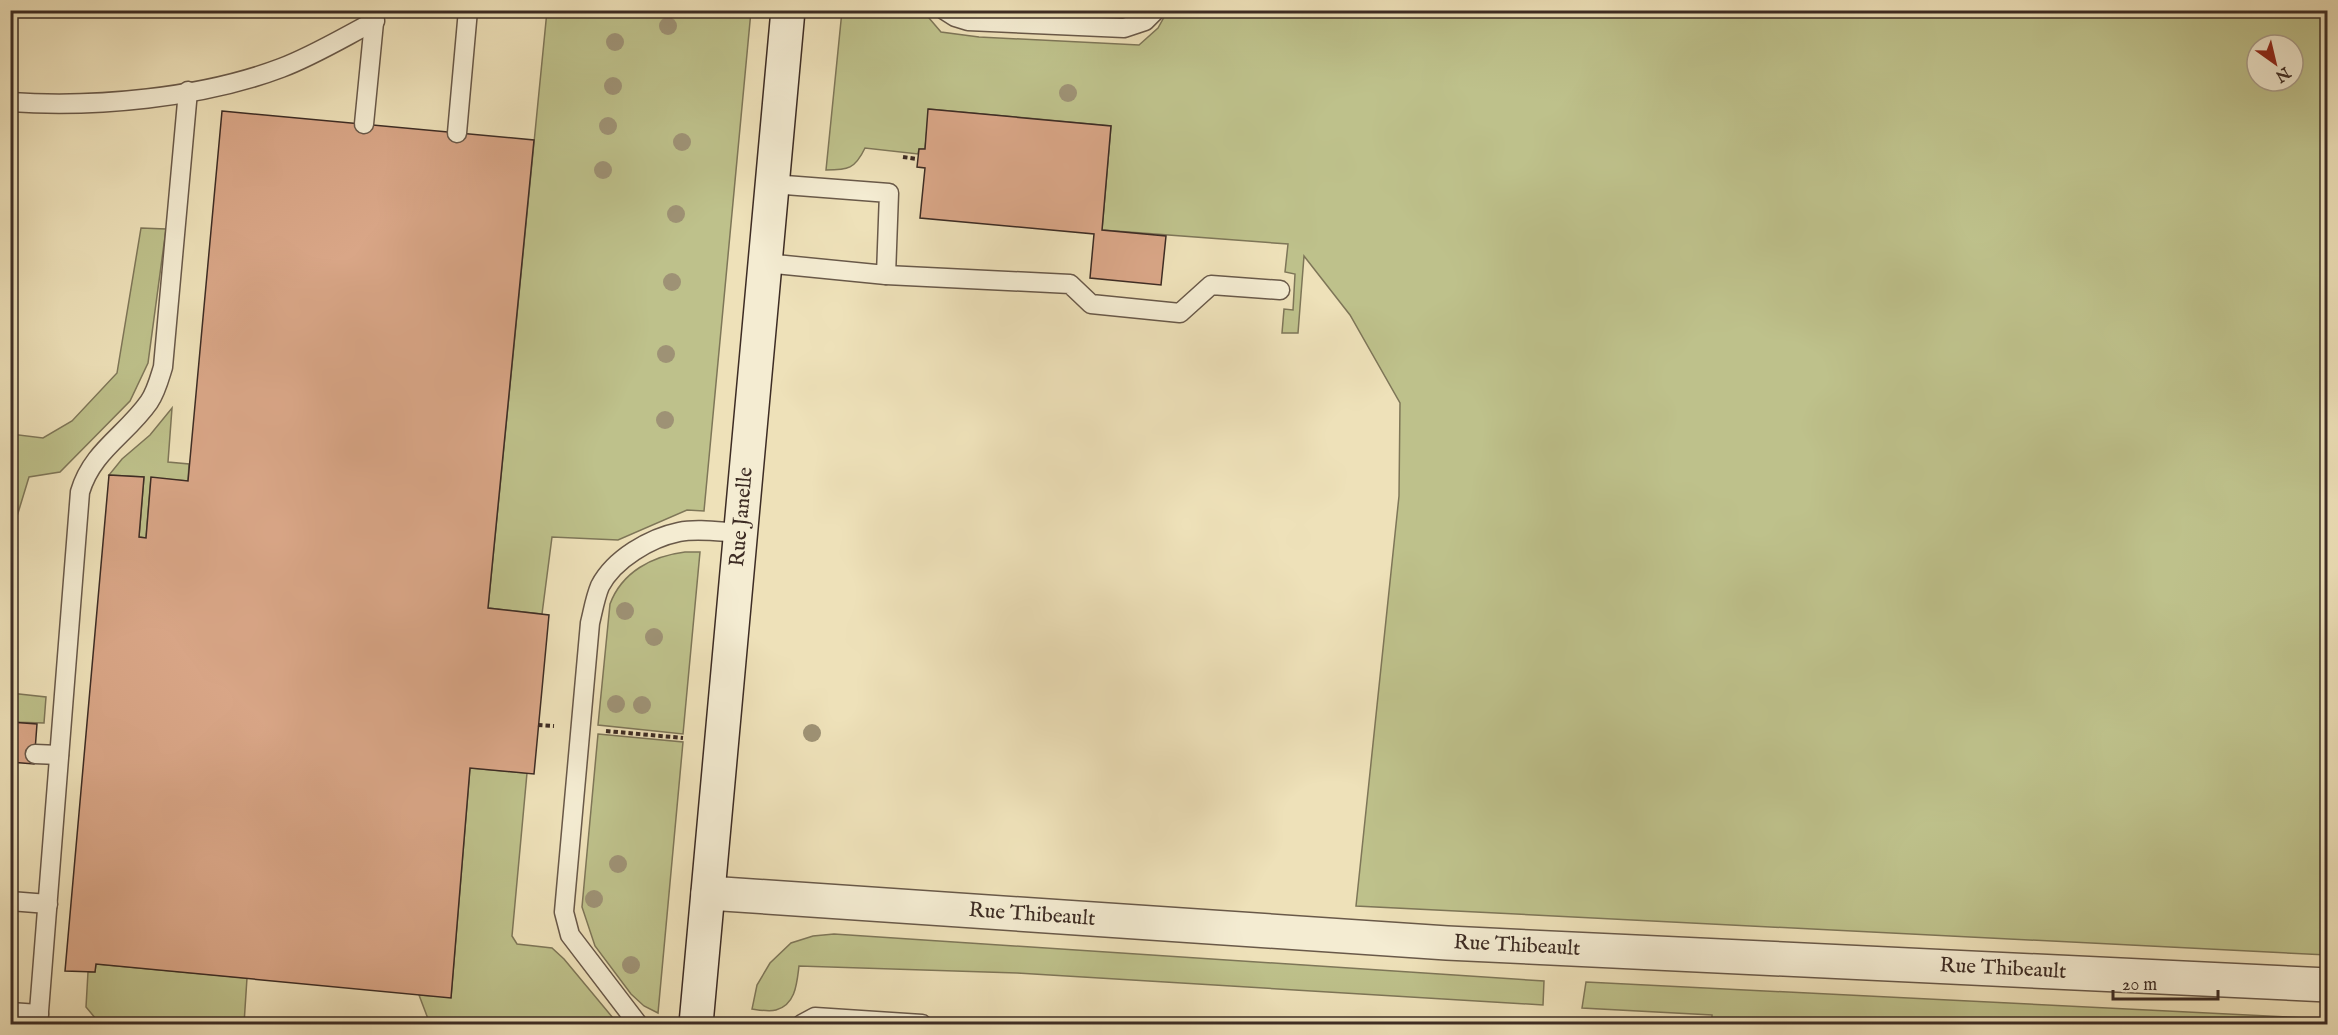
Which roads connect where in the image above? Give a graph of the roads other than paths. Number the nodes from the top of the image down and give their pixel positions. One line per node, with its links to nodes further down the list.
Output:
1 (468, 10): 9 (lane)
2 (788, 10): 10 (street, Rue Janelle)
3 (944, 10): 4 (lane)
4 (1156, 10)
5 (375, 16): 6 (lane); 8 (lane)
6 (188, 91): 7 (lane); 16 (lane)
7 (10, 102)
8 (364, 124)
9 (458, 133)
10 (772, 184): 11 (street, Rue Janelle); 12 (lane)
11 (765, 263): 12 (lane); 14 (street, Rue Janelle)
12 (886, 275): 13 (lane)
13 (1280, 290)
14 (740, 533): 17 (street, Rue Janelle); 24 (lane)
15 (34, 754): 16 (lane)
16 (59, 755): 19 (lane)
17 (708, 893): 20 (street, Rue Thibeault); 25 (street, Rue Janelle)
18 (10, 901): 19 (lane)
19 (48, 904): 22 (lane)
20 (2328, 985)
21 (10, 1012): 22 (lane)
22 (38, 1019)
23 (847, 1022): 26 (lane); 27 (lane)
24 (638, 1024)
25 (696, 1024)
26 (802, 1024)
27 (922, 1024)

